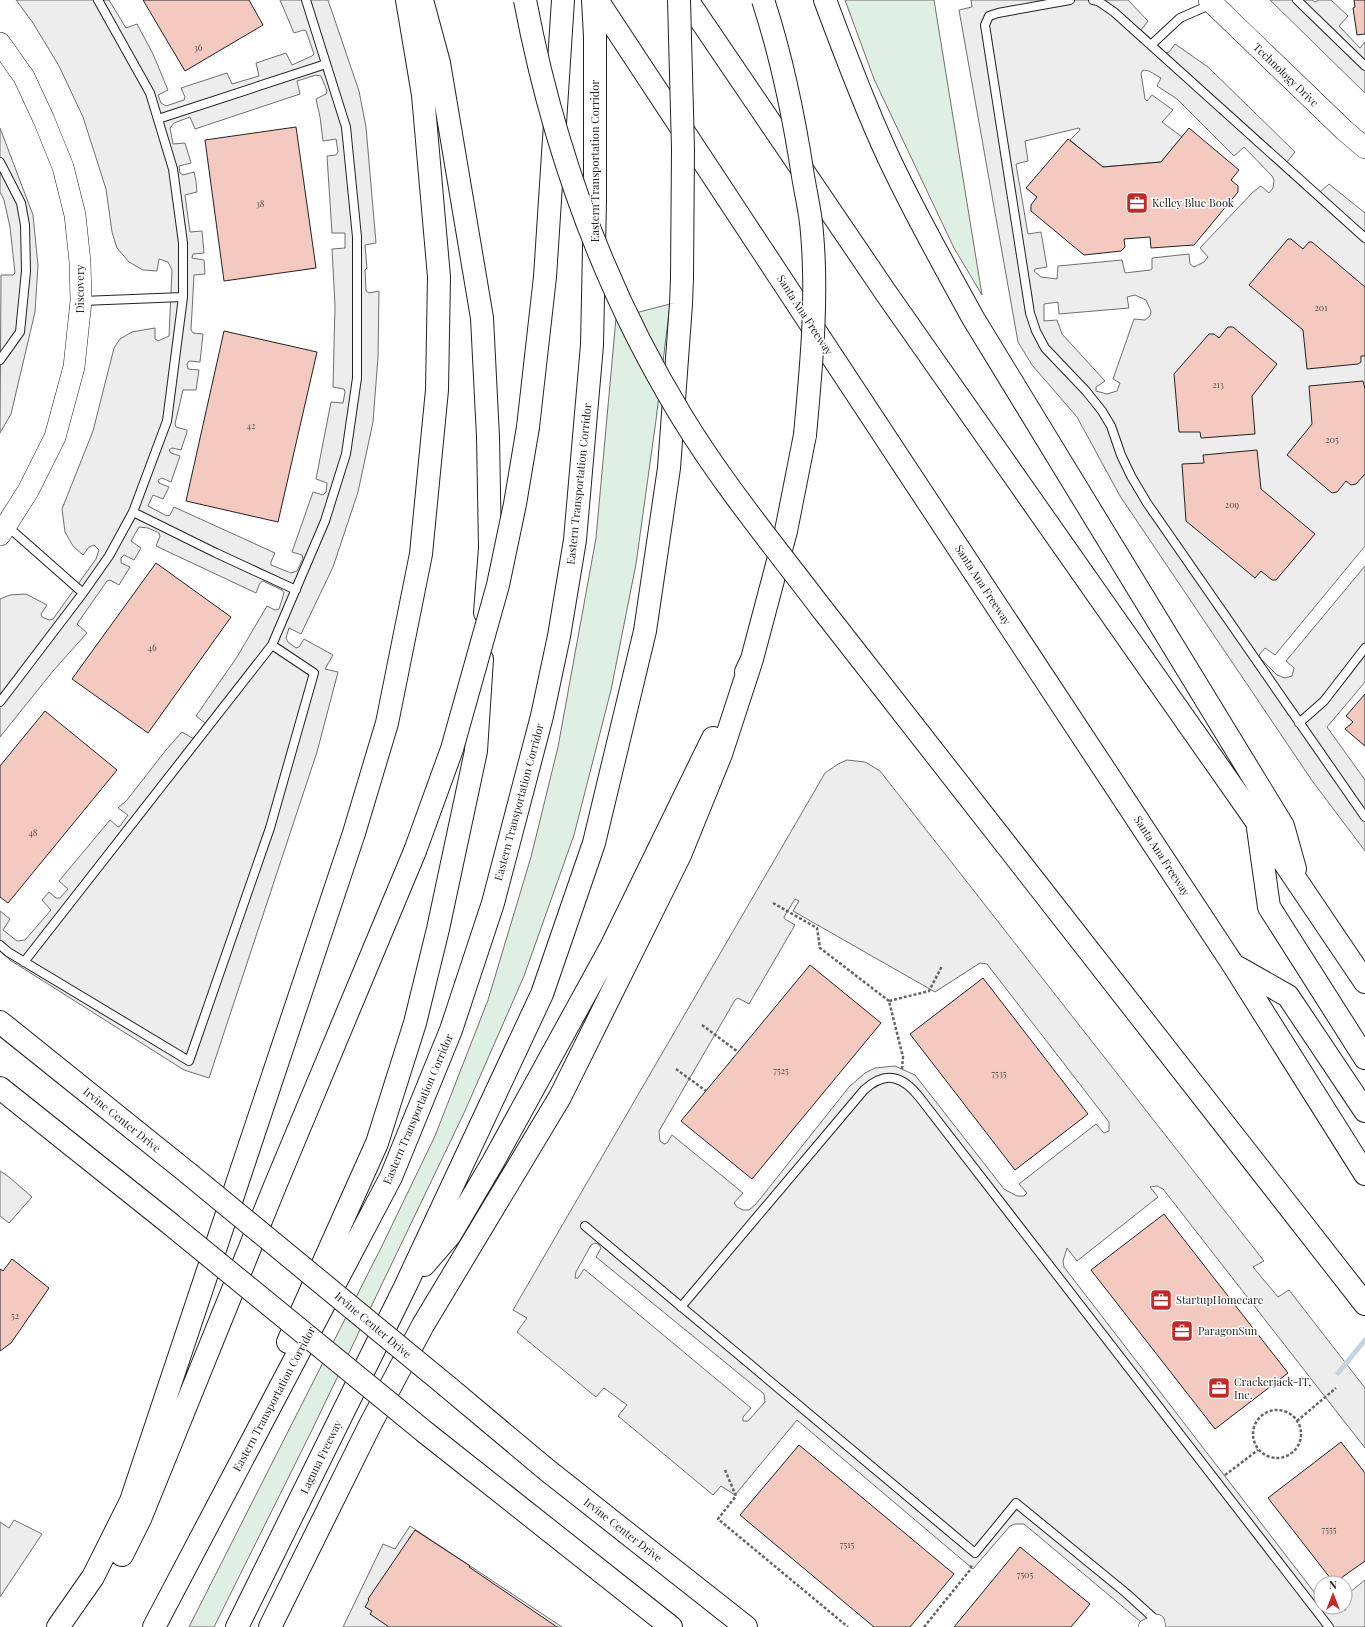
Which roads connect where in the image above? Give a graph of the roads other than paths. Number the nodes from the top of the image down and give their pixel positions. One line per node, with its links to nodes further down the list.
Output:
1 (98, 0): 21 (lane)
2 (306, 0): 19 (lane)
3 (407, 0): 55 (main road)
4 (422, 0): 53 (main road)
5 (525, 0): 51 (main road, bridge)
6 (563, 0): 56 (main road, bridge)
7 (593, 0): 53 (main road, Eastern Transportation Corridor)
8 (596, 0): 42 (main road, Santa Ana Freeway)
9 (679, 0): 50 (main road, bridge)
10 (687, 0): 38 (main road)
11 (763, 0): 34 (main road, bridge)
12 (825, 0): 39 (main road)
13 (1070, 0): 36 (lane)
14 (1093, 0): 18 (lane)
15 (1297, 0): 20 (lane)
16 (1215, 1): 18 (lane); 22 (street, Technology Drive)
17 (0, 43): 26 (street, Discovery)
18 (1151, 45): 24 (lane)
19 (326, 64): 21 (lane); 30 (lane)
20 (1365, 66)
21 (158, 119): 25 (lane)
22 (1365, 148)
23 (0, 162): 27 (lane)
24 (1365, 238)
25 (183, 297): 26 (lane); 28 (lane)
26 (81, 301): 29 (street, Discovery)
27 (0, 360)
28 (133, 512): 30 (lane); 31 (lane)
29 (2, 527): 31 (lane)
30 (296, 590): 32 (lane)
31 (83, 593): 35 (lane)
32 (272, 645): 41 (lane); 41 (lane)
33 (1365, 648): 36 (lane)
34 (752, 658): 50 (main road); 59 (main road)
35 (0, 702)
36 (1299, 723): 37 (lane)
37 (1365, 817)
38 (1257, 822): 39 (main road); 45 (main road)
39 (1301, 889): 43 (main road)
40 (0, 945): 41 (lane)
41 (24, 962)
42 (1234, 966): 47 (main road); 48 (main road, Santa Ana Freeway)
43 (1365, 982)
44 (0, 1022): 61 (main road, Irvine Center Drive, bridge)
45 (1365, 1058)
46 (0, 1088): 60 (main road, bridge)
47 (1365, 1111)
48 (1365, 1174)
49 (585, 1226): 52 (lane)
50 (405, 1287): 58 (main road, Laguna Freeway)
51 (1365, 1304)
52 (681, 1306): 54 (lane); 62 (lane)
53 (199, 1542): 57 (main road)
54 (1156, 1626)
55 (58, 1627)
56 (72, 1627)
57 (154, 1627)
58 (236, 1627)
59 (270, 1627)
60 (671, 1627)
61 (746, 1627)
62 (1329, 1627)

